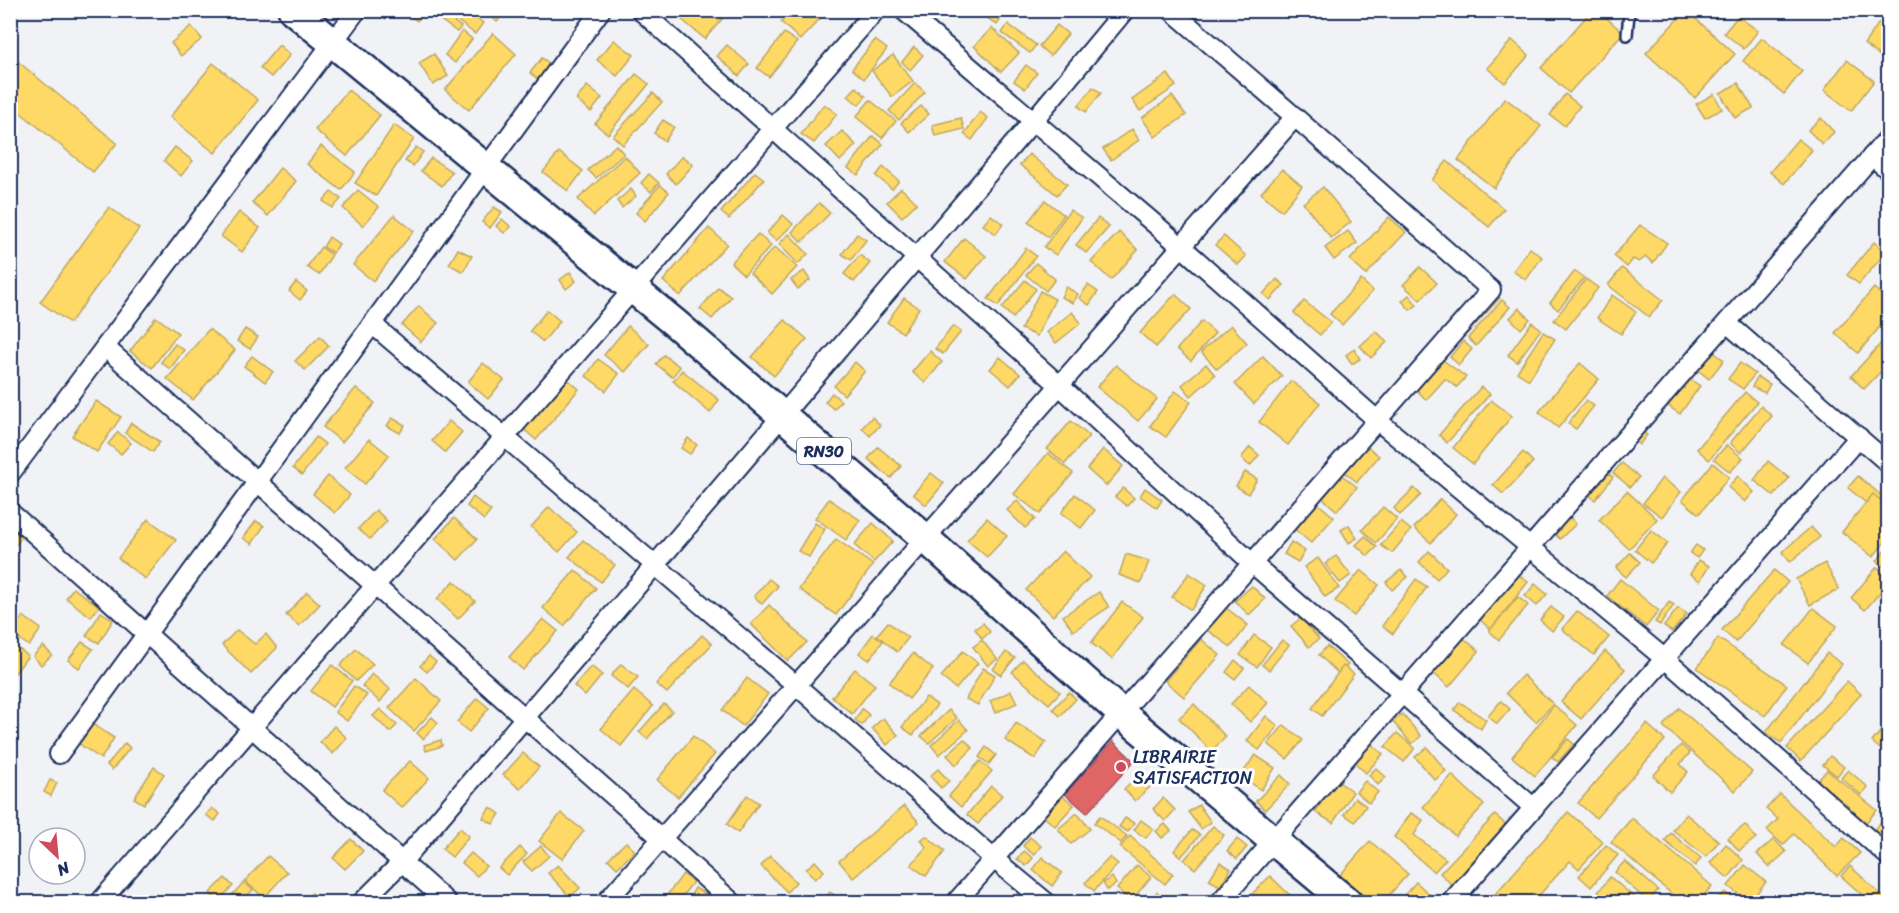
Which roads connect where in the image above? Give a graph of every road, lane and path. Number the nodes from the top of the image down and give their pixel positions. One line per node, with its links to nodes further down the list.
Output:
1 (294, 10): 11 (main road, RN30)
2 (357, 10): 11 (street)
3 (601, 10): 17 (street)
4 (640, 10): 14 (street)
5 (876, 10): 14 (street)
6 (903, 10): 13 (street)
7 (1125, 10): 13 (street)
8 (1170, 10): 12 (street)
9 (1631, 10): 10 (lane)
10 (1628, 35)
11 (333, 43): 17 (main road, RN30); 24 (street)
12 (1295, 117): 19 (street); 27 (street)
13 (1033, 121): 19 (street); 20 (street)
14 (772, 129): 20 (street); 21 (street)
15 (1888, 138): 16 (street)
16 (1872, 156): 18 (street); 22 (street)
17 (486, 169): 21 (main road, RN30); 23 (street)
18 (1888, 170)
19 (1183, 248): 25 (street); 27 (street)
20 (916, 258): 25 (street); 26 (street)
21 (633, 289): 26 (main road, RN30); 28 (street)
22 (1727, 323): 29 (street); 35 (street)
23 (372, 324): 28 (street); 32 (street)
24 (106, 348): 31 (street); 32 (street)
25 (1060, 386): 34 (street); 36 (street)
26 (782, 415): 34 (main road, RN30); 37 (street)
27 (1378, 420): 35 (street); 36 (street)
28 (505, 437): 37 (street); 38 (street)
29 (1859, 437): 30 (street); 40 (street)
30 (1888, 463)
31 (10, 474)
32 (258, 482): 38 (street); 39 (street)
33 (10, 512): 39 (street)
34 (926, 539): 41 (street); 43 (main road, RN30)
35 (1531, 547): 40 (street); 42 (street)
36 (1253, 564): 42 (street); 43 (street)
37 (655, 565): 41 (street); 44 (street)
38 (375, 586): 44 (street); 45 (street)
39 (146, 634): 45 (street); 46 (street)
40 (1665, 659): 47 (street); 50 (street)
41 (797, 686): 48 (street); 51 (street)
42 (1403, 693): 47 (street); 49 (street)
43 (1122, 714): 49 (main road, RN30); 51 (street)
44 (525, 718): 48 (street); 52 (street)
45 (252, 728): 52 (street); 53 (street)
46 (58, 754)
47 (1534, 808): 62 (street)
48 (662, 839): 56 (street); 57 (street)
49 (1274, 841): 60 (street); 61 (main road, RN30)
50 (1888, 856)
51 (994, 859): 58 (street); 59 (street)
52 (402, 862): 54 (street); 55 (street)
53 (100, 903)
54 (362, 903)
55 (447, 903)
56 (606, 903)
57 (732, 903)
58 (956, 903)
59 (1046, 903)
60 (1220, 903)
61 (1347, 903)
62 (1451, 903)

